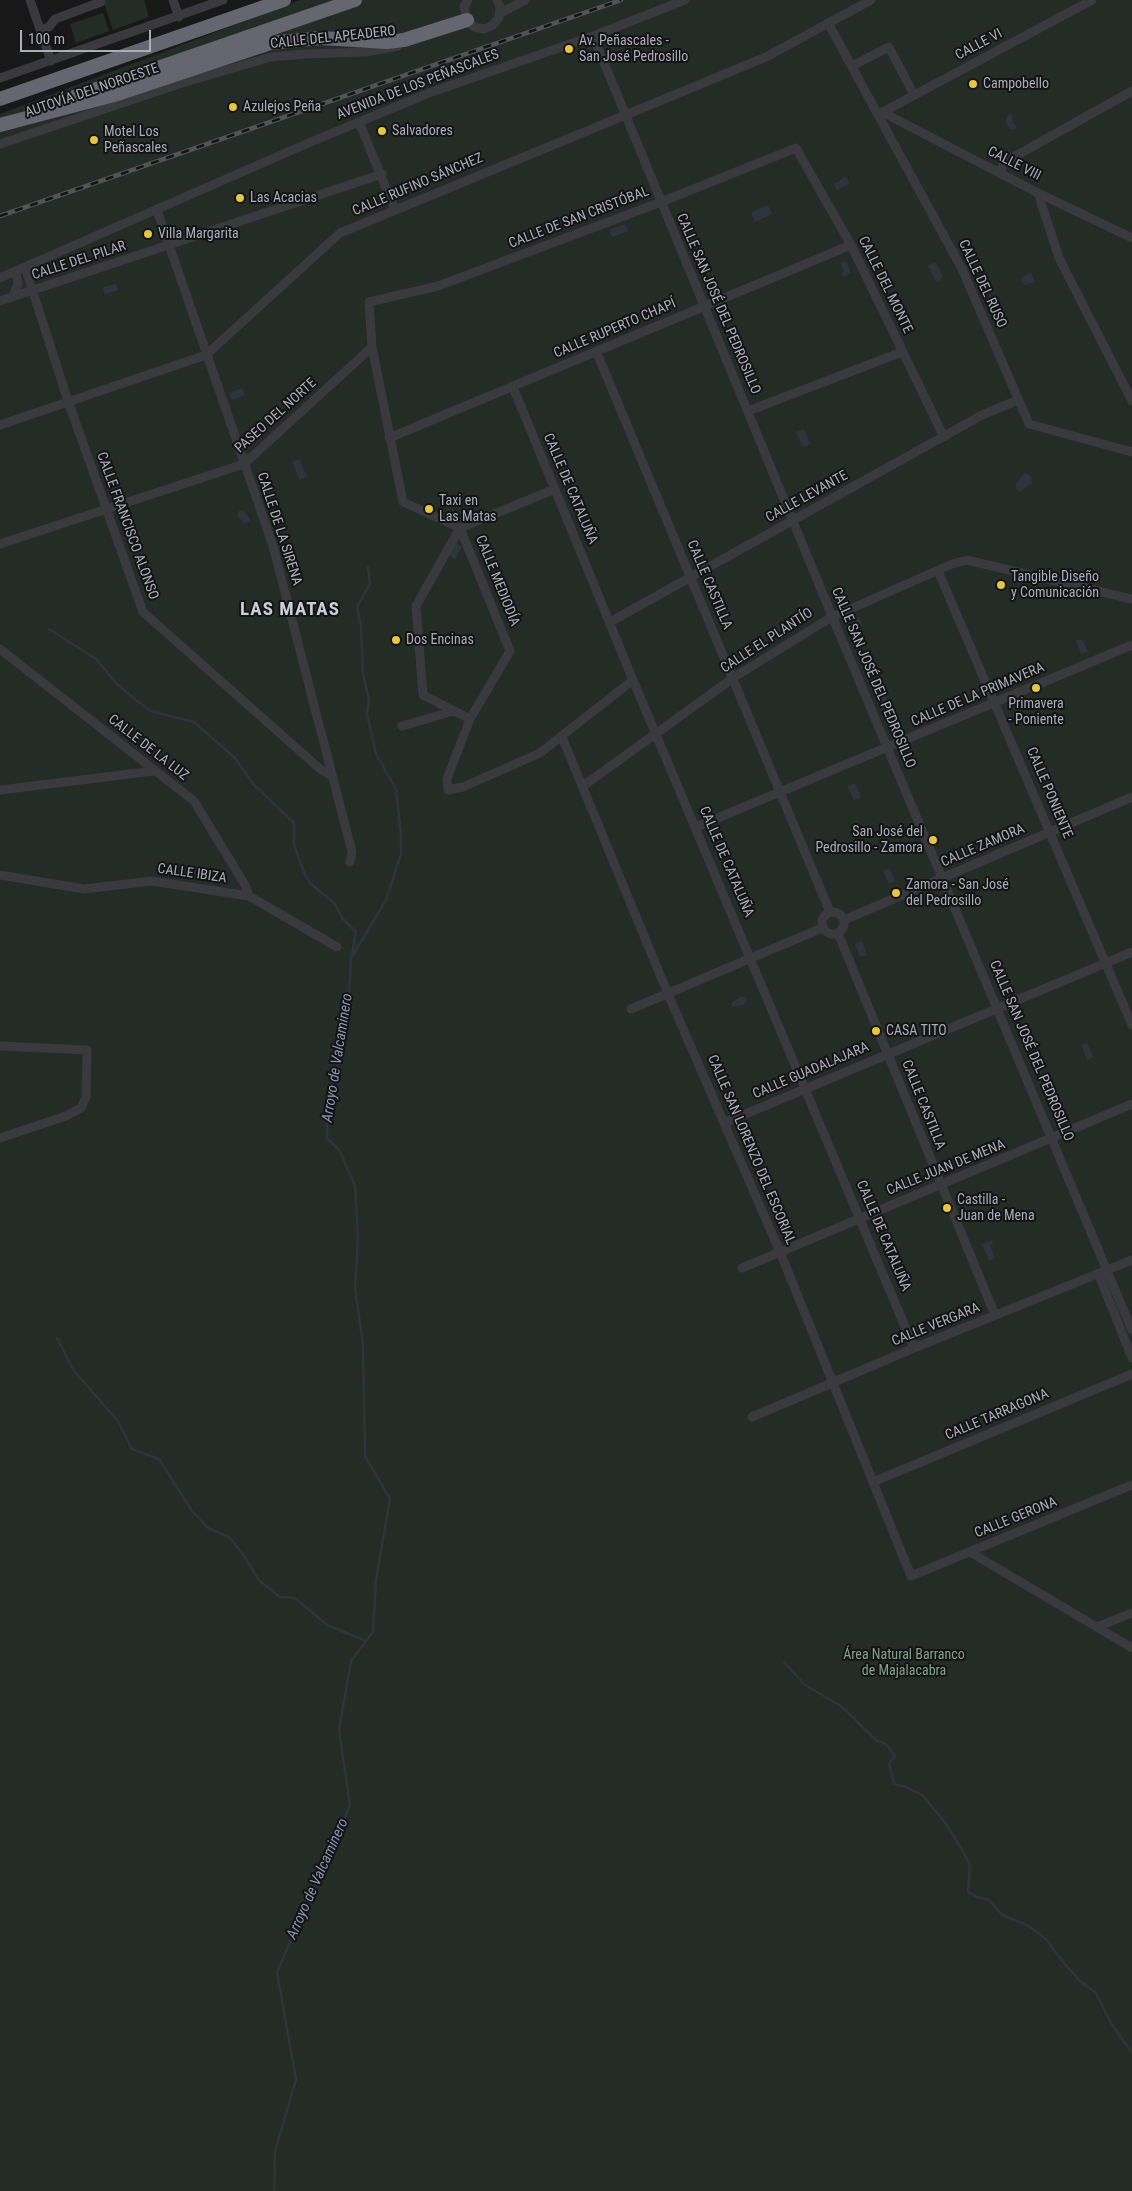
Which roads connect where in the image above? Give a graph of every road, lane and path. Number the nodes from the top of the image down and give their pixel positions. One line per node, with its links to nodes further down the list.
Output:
1 (30, 0): 17 (street)
2 (173, 0): 14 (street)
3 (223, 0): 14 (street)
4 (284, 0): 24 (highway, AUTOVÍA DEL NOROESTE)
5 (355, 0): 28 (highway, AUTOVÍA DEL NOROESTE)
6 (468, 0): 15 (street)
7 (497, 0): 13 (street)
8 (525, 0): 13 (street)
9 (684, 0): 18 (street, AVENIDA DE LOS PEÑASCALES)
10 (871, 0): 16 (street, CALLE RUFINO SÁNCHEZ)
11 (1092, 0): 23 (street, CALLE VI)
12 (101, 2): 17 (street)
13 (501, 13): 15 (street, CALLE DEL APEADERO)
14 (179, 17): 19 (street)
15 (468, 22): 28 (highway); 29 (street, CALLE DEL APEADERO)
16 (828, 23): 20 (street, CALLE DEL RUSO); 26 (street, CALLE RUFINO SÁNCHEZ)
17 (41, 30): 19 (street)
18 (593, 36): 26 (street, CALLE SAN JOSÉ DEL PEDROSILLO); 27 (street, AVENIDA DE LOS PEÑASCALES)
19 (51, 61): 21 (street)
20 (852, 66): 23 (street); 25 (street, CALLE DEL RUSO)
21 (0, 78)
22 (1132, 92): 31 (street)
23 (914, 96): 25 (street, CALLE VI)
24 (0, 99)
25 (881, 113): 31 (street, CALLE VIII); 52 (street, CALLE DEL RUSO)
26 (625, 114): 34 (street, CALLE SAN JOSÉ DEL PEDROSILLO); 36 (street, CALLE RUFINO SÁNCHEZ)
27 (359, 122): 32 (street); 35 (street, AVENIDA DE LOS PEÑASCALES)
28 (0, 123)
29 (0, 144)
30 (796, 148): 34 (street, CALLE DE SAN CRISTÓBAL); 38 (street, CALLE DEL MONTE)
31 (1001, 173): 33 (street, CALLE VIII)
32 (382, 174): 36 (street); 39 (street, CALLE DEL PILAR)
33 (1038, 193): 37 (street, CALLE VIII); 54 (street)
34 (660, 202): 46 (street, CALLE SAN JOSÉ DEL PEDROSILLO); 47 (street, CALLE DE SAN CRISTÓBAL)
35 (157, 210): 39 (street, CALLE DE LA SIRENA); 40 (street, AVENIDA DE LOS PEÑASCALES)
36 (395, 210): 50 (street, CALLE RUFINO SÁNCHEZ)
37 (1132, 238)
38 (851, 245): 46 (street, CALLE RUPERTO CHAPÍ); 49 (street, CALLE DEL MONTE)
39 (168, 246): 43 (street, CALLE DEL PILAR); 50 (street, CALLE DE LA SIRENA)
40 (25, 266): 41 (street, AVENIDA DE LOS PEÑASCALES); 43 (street, CALLE FRANCISCO ALONSO)
41 (16, 271): 42 (street, AVENIDA DE LOS PEÑASCALES); 44 (street, CALLE DEL PILAR)
42 (0, 278)
43 (34, 291): 44 (street, CALLE DEL PILAR); 53 (street, CALLE FRANCISCO ALONSO)
44 (13, 296): 45 (street, CALLE DEL PILAR)
45 (0, 301)
46 (704, 306): 48 (street, CALLE RUPERTO CHAPÍ); 55 (street, CALLE SAN JOSÉ DEL PEDROSILLO)
47 (372, 348): 58 (street, CALLE MEDIODÍA); 60 (street, PASEO DEL NORTE)
48 (597, 352): 51 (street, CALLE RUPERTO CHAPÍ); 67 (street, CALLE CASTILLA)
49 (902, 352): 55 (street); 57 (street, CALLE DEL MONTE)
50 (206, 355): 53 (street, CALLE RUFINO SÁNCHEZ); 60 (street, CALLE DE LA SIRENA)
51 (512, 387): 58 (street, CALLE RUPERTO CHAPÍ); 61 (street, CALLE DE CATALUÑA)
52 (1018, 400): 57 (street, CALLE LEVANTE); 59 (street, CALLE DEL RUSO)
53 (68, 401): 56 (street, CALLE RUFINO SÁNCHEZ); 62 (street, CALLE FRANCISCO ALONSO)
54 (1132, 401)
55 (748, 411): 63 (street, CALLE SAN JOSÉ DEL PEDROSILLO)
56 (0, 425)
57 (944, 437): 63 (street, CALLE LEVANTE)
58 (389, 438): 64 (street, CALLE MEDIODÍA)
59 (1132, 452)
60 (244, 464): 62 (street, PASEO DEL NORTE); 83 (street, CALLE DE LA SIRENA)
61 (555, 489): 64 (street); 70 (street, CALLE DE CATALUÑA)
62 (106, 510): 65 (street, PASEO DEL NORTE); 83 (street, CALLE FRANCISCO ALONSO)
63 (793, 521): 67 (street, CALLE LEVANTE); 69 (street, CALLE SAN JOSÉ DEL PEDROSILLO)
64 (460, 528): 76 (street); 77 (street, CALLE MEDIODÍA)
65 (0, 544)
66 (938, 571): 68 (street, CALLE EL PLANTÍO); 69 (street, CALLE EL PLANTÍO); 75 (street, CALLE PONIENTE)
67 (690, 578): 70 (street, CALLE LEVANTE); 73 (street, CALLE CASTILLA)
68 (1132, 598)
69 (832, 616): 73 (street, CALLE EL PLANTÍO); 81 (street, CALLE SAN JOSÉ DEL PEDROSILLO)
70 (610, 622): 74 (street, CALLE DE CATALUÑA)
71 (1132, 645): 75 (street, CALLE DE LA PRIMAVERA)
72 (0, 649): 82 (street, CALLE DE LA LUZ)
73 (734, 678): 79 (street, CALLE EL PLANTÍO); 86 (street, CALLE CASTILLA)
74 (633, 680): 79 (street, CALLE DE CATALUÑA); 80 (street)
75 (995, 703): 81 (street, CALLE DE LA PRIMAVERA); 89 (street, CALLE PONIENTE)
76 (454, 711): 77 (street); 78 (street)
77 (470, 719): 80 (street, CALLE MEDIODÍA)
78 (402, 726)
79 (657, 734): 84 (street, CALLE EL PLANTÍO); 88 (street, CALLE DE CATALUÑA)
80 (562, 737): 84 (street, CALLE SAN LORENZO DEL ESCORIAL)
81 (888, 748): 86 (street, CALLE DE LA PRIMAVERA); 92 (street, CALLE SAN JOSÉ DEL PEDROSILLO)
82 (154, 771): 85 (street); 93 (street, CALLE DE LA LUZ)
83 (333, 777): 90 (street, CALLE DE LA SIRENA)
84 (583, 786): 102 (street, CALLE SAN LORENZO DEL ESCORIAL)
85 (0, 790)
86 (779, 793): 88 (street, CALLE DE LA PRIMAVERA); 94 (street, CALLE CASTILLA)
87 (1132, 797): 89 (street, CALLE ZAMORA)
88 (696, 828): 100 (street, CALLE DE CATALUÑA)
89 (1050, 832): 92 (street, CALLE ZAMORA); 101 (street, CALLE PONIENTE)
90 (350, 862)
91 (0, 875): 93 (street, CALLE IBIZA)
92 (943, 878): 95 (street, CALLE ZAMORA); 103 (street, CALLE SAN JOSÉ DEL PEDROSILLO)
93 (249, 896): 98 (street, CALLE IBIZA)
94 (830, 912): 95 (street); 96 (street)
95 (844, 920): 97 (street)
96 (822, 928): 97 (street); 100 (street)
97 (838, 933): 107 (street, CALLE CASTILLA)
98 (337, 947)
99 (1132, 952): 101 (street, CALLE GUADALAJARA)
100 (751, 958): 102 (street); 108 (street, CALLE DE CATALUÑA)
101 (1106, 963): 103 (street, CALLE GUADALAJARA); 105 (street, CALLE PONIENTE)
102 (668, 994): 104 (street); 110 (street, CALLE SAN LORENZO DEL ESCORIAL)
103 (998, 1008): 107 (street, CALLE GUADALAJARA); 112 (street, CALLE SAN JOSÉ DEL PEDROSILLO)
104 (631, 1009)
105 (1132, 1025)
106 (0, 1046): 111 (street)
107 (887, 1054): 108 (street, CALLE GUADALAJARA); 113 (street, CALLE CASTILLA)
108 (805, 1088): 110 (street, CALLE GUADALAJARA); 114 (street, CALLE DE CATALUÑA)
109 (1132, 1104): 112 (street, CALLE JUAN DE MENA)
110 (724, 1123): 115 (street, CALLE SAN LORENZO DEL ESCORIAL)
111 (0, 1138)
112 (1052, 1139): 113 (street, CALLE JUAN DE MENA); 118 (street, CALLE SAN JOSÉ DEL PEDROSILLO)
113 (941, 1185): 114 (street, CALLE JUAN DE MENA); 119 (street, CALLE CASTILLA)
114 (861, 1218): 115 (street, CALLE JUAN DE MENA); 121 (street, CALLE DE CATALUÑA)
115 (780, 1252): 117 (street, CALLE JUAN DE MENA); 124 (street, CALLE SAN LORENZO DEL ESCORIAL)
116 (1132, 1260): 118 (street, CALLE VERGARA)
117 (742, 1268)
118 (1103, 1273): 119 (street, CALLE VERGARA); 120 (street, CALLE SAN JOSÉ DEL PEDROSILLO); 122 (street, CALLE SAN JOSÉ DEL PEDROSILLO)
119 (995, 1315): 121 (street, CALLE VERGARA)
120 (1132, 1330)
121 (914, 1348): 124 (street, CALLE VERGARA)
122 (1132, 1358)
123 (1132, 1374): 126 (street, CALLE TARRAGONA)
124 (834, 1384): 125 (street, CALLE VERGARA); 126 (street, CALLE SAN LORENZO DEL ESCORIAL)
125 (752, 1417)
126 (873, 1482): 129 (street, CALLE SAN LORENZO DEL ESCORIAL)
127 (1132, 1485): 128 (street, CALLE GERONA)
128 (970, 1552): 129 (street, CALLE GERONA); 131 (street)
129 (911, 1576)
130 (1132, 1613): 131 (street)
131 (1097, 1628): 132 (street)
132 (1132, 1648)

